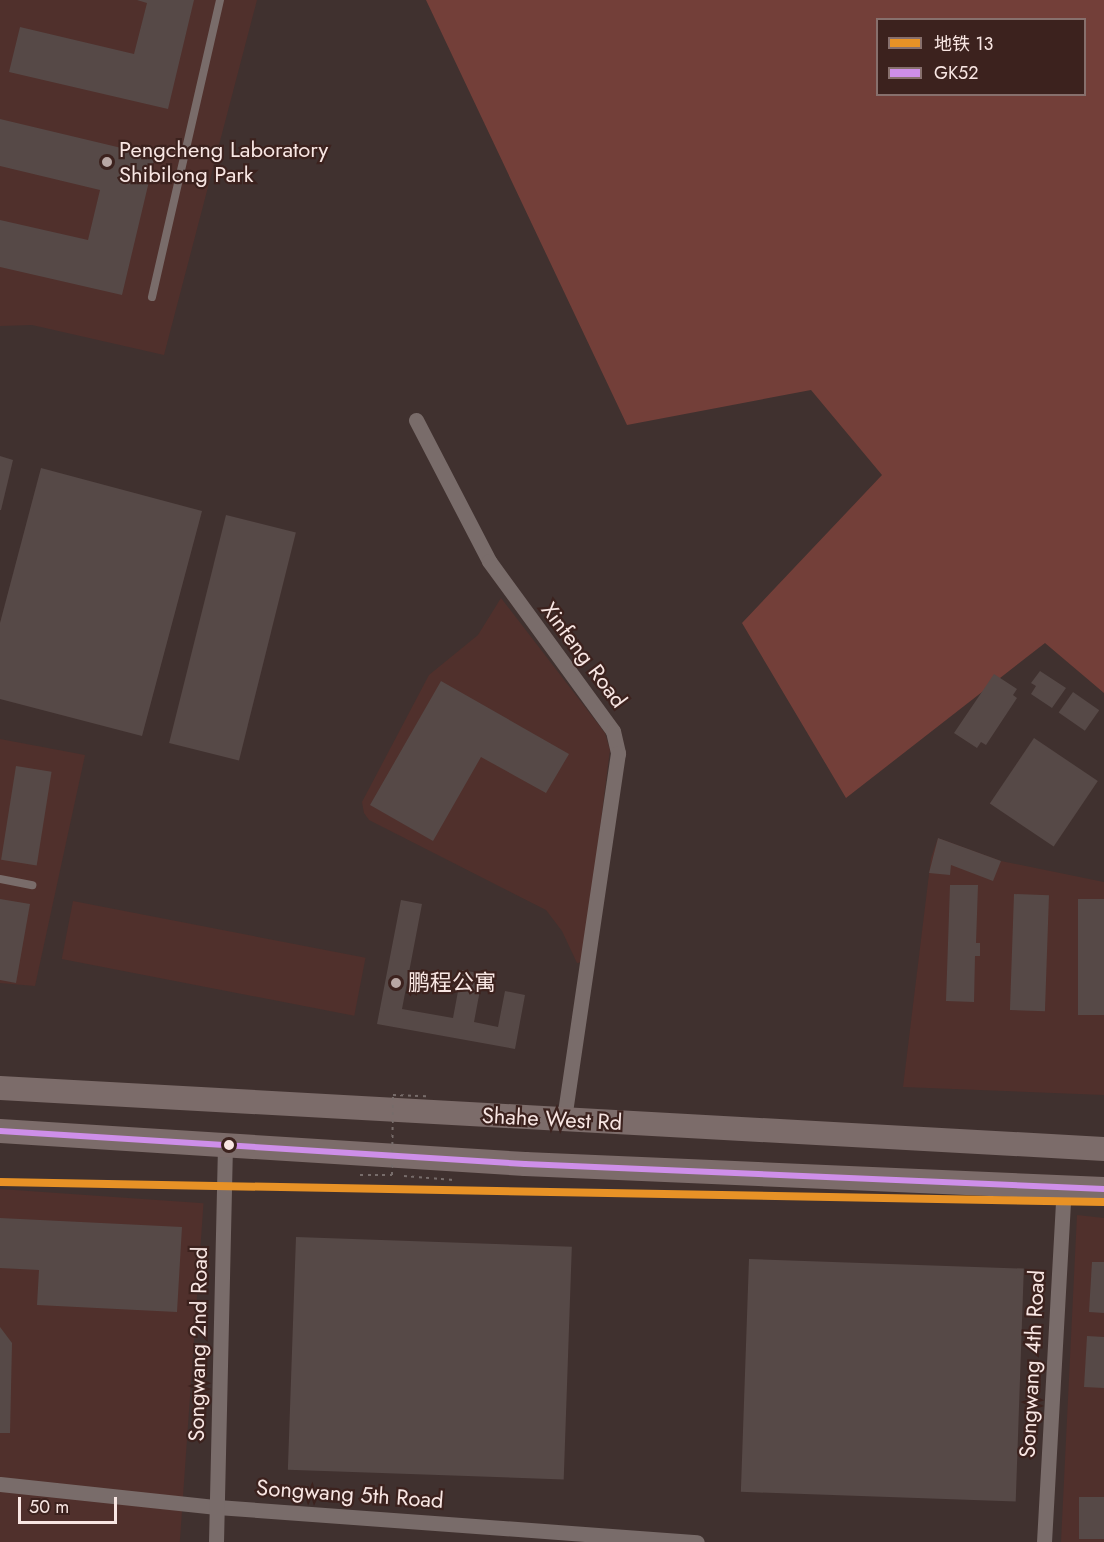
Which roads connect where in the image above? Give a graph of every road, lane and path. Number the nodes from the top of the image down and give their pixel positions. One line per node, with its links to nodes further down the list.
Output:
1 (220, 0): 2 (lane)
2 (152, 297)
3 (416, 420): 8 (street, Xinfeng Road)
4 (0, 879): 5 (lane)
5 (32, 885)
6 (0, 1088): 8 (main road, Shahe West Rd)
7 (426, 1096): 13 (path, bridge)
8 (564, 1119): 11 (main road, Shahe West Rd)
9 (0, 1131): 10 (main road, Shahe West Rd)
10 (225, 1147): 15 (main road, Shahe West Rd); 18 (street, Songwang 2nd Road)
11 (1104, 1149)
12 (360, 1175): 13 (path, bridge)
13 (392, 1175): 14 (path)
14 (454, 1180)
15 (1064, 1188): 16 (main road, Shahe West Rd); 21 (street, Songwang 4th Road)
16 (1104, 1189)
17 (0, 1484): 18 (street, Songwang 5th Road)
18 (217, 1507): 19 (street, Songwang 2nd Road); 20 (street, Songwang 5th Road)
19 (216, 1542)
20 (697, 1542)
21 (1044, 1542)

